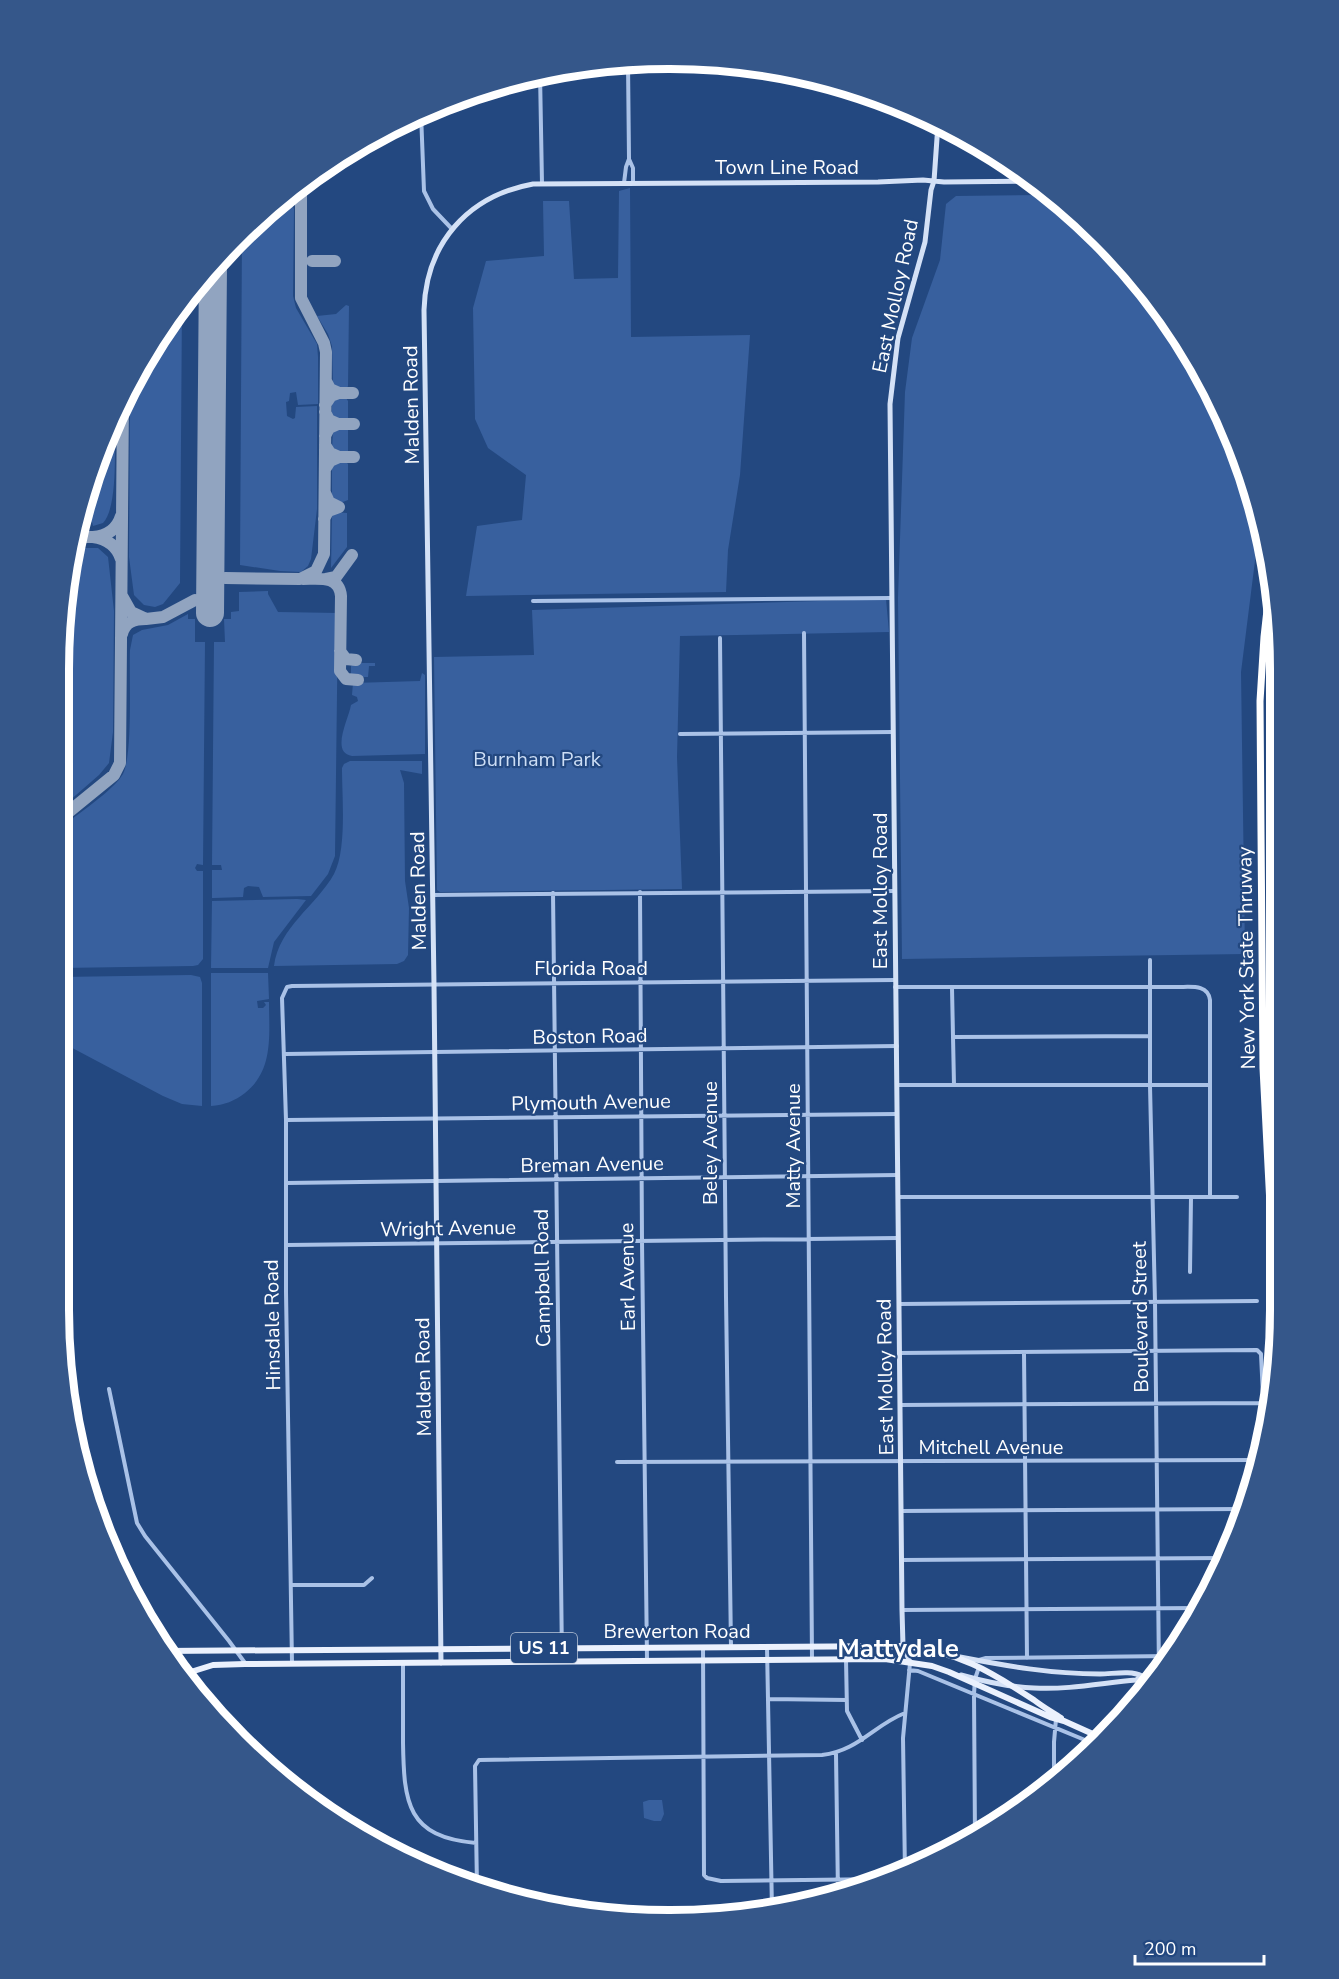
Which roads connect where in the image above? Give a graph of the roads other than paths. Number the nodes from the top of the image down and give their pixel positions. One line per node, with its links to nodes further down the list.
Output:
1 (628, 70): 6 (street)
2 (540, 83): 11 (street)
3 (421, 123): 12 (street)
4 (938, 135): 5 (street); 7 (street, East Molloy Road)
5 (943, 135)
6 (629, 159): 9 (street); 10 (street)
7 (934, 181): 8 (street, Town Line Road); 10 (street, Town Line Road); 13 (street, East Molloy Road)
8 (1018, 181)
9 (624, 183): 10 (street, Town Line Road); 11 (street, Town Line Road)
10 (633, 183)
11 (542, 184): 12 (street, Malden Road)
12 (452, 229): 27 (street, Malden Road)
13 (892, 598): 14 (street); 18 (street, East Molloy Road)
14 (533, 601)
15 (1267, 610): 70 (highway, New York State Thruway)
16 (804, 633): 19 (street, Matty Avenue)
17 (720, 638): 21 (street, Beley Avenue)
18 (893, 732): 19 (street); 23 (street, East Molloy Road)
19 (804, 733): 21 (street); 22 (street, Matty Avenue)
20 (680, 734): 21 (street)
21 (721, 734): 25 (street, Beley Avenue)
22 (806, 891): 23 (street); 25 (street); 29 (street, Matty Avenue)
23 (896, 891): 33 (street, East Molloy Road)
24 (640, 892): 25 (street); 26 (street); 32 (street, Earl Avenue)
25 (723, 892): 30 (street, Beley Avenue)
26 (553, 893): 27 (street); 31 (street, Campbell Road)
27 (433, 894): 34 (street, Malden Road)
28 (1150, 960): 36 (street, Boulevard Street)
29 (807, 981): 30 (street, Florida Road); 33 (street, Florida Road); 41 (street, Matty Avenue)
30 (724, 982): 32 (street, Florida Road); 42 (street, Beley Avenue)
31 (554, 983): 32 (street, Florida Road); 34 (street, Florida Road); 44 (street, Campbell Road)
32 (640, 983): 43 (street, Earl Avenue)
33 (895, 984): 37 (street, Florida Road); 40 (street, East Molloy Road)
34 (434, 985): 35 (street, Florida Road); 45 (street, Malden Road)
35 (287, 987): 46 (street, Hinsdale Road)
36 (1150, 987): 37 (street, Florida Road); 38 (street, Boulevard Street); 47 (street, Florida Road)
37 (952, 988): 39 (street)
38 (1150, 1036): 39 (street); 50 (street, Boulevard Street)
39 (953, 1037): 49 (street)
40 (897, 1046): 41 (street, Boston Road); 48 (street, East Molloy Road)
41 (807, 1047): 42 (street, Boston Road); 51 (street, Matty Avenue)
42 (724, 1048): 43 (street, Boston Road); 53 (street, Beley Avenue)
43 (641, 1050): 44 (street, Boston Road); 54 (street, Earl Avenue)
44 (554, 1051): 45 (street, Boston Road); 55 (street, Campbell Road)
45 (435, 1052): 46 (street, Boston Road); 56 (street, Malden Road)
46 (285, 1054): 57 (street, Hinsdale Road)
47 (1210, 1084): 50 (street); 68 (street)
48 (897, 1085): 49 (street); 52 (street, East Molloy Road)
49 (954, 1085): 50 (street)
50 (1150, 1086): 66 (street, Boulevard Street)
51 (808, 1114): 52 (street, Plymouth Avenue); 53 (street, Plymouth Avenue); 59 (street, Matty Avenue)
52 (897, 1114): 58 (street, East Molloy Road)
53 (724, 1115): 54 (street, Plymouth Avenue); 60 (street, Beley Avenue)
54 (641, 1116): 55 (street, Plymouth Avenue); 61 (street, Earl Avenue)
55 (555, 1117): 56 (street, Plymouth Avenue); 62 (street, Campbell Road)
56 (435, 1119): 57 (street, Plymouth Avenue); 63 (street, Malden Road)
57 (286, 1120): 64 (street, Hinsdale Road)
58 (898, 1176): 59 (street, Breman Avenue); 65 (street, East Molloy Road)
59 (809, 1177): 60 (street, Breman Avenue); 72 (street, Matty Avenue)
60 (725, 1178): 61 (street, Breman Avenue); 73 (street, Beley Avenue)
61 (642, 1179): 62 (street, Breman Avenue); 74 (street, Earl Avenue)
62 (555, 1180): 63 (street, Breman Avenue); 75 (street, Campbell Road)
63 (436, 1181): 64 (street, Breman Avenue); 76 (street, Malden Road)
64 (286, 1183): 77 (street, Hinsdale Road)
65 (898, 1197): 66 (street); 71 (street, East Molloy Road)
66 (1151, 1197): 67 (street); 80 (street, Boulevard Street)
67 (1191, 1197): 68 (street); 78 (street)
68 (1210, 1197): 69 (street)
69 (1238, 1197)
70 (1270, 1205)
71 (898, 1238): 72 (street, Wright Avenue); 81 (street, East Molloy Road)
72 (809, 1239): 73 (street, Wright Avenue); 94 (street, Matty Avenue)
73 (725, 1240): 74 (street, Wright Avenue); 97 (street, Beley Avenue)
74 (642, 1241): 75 (street, Wright Avenue); 98 (street, Earl Avenue)
75 (556, 1242): 76 (street, Wright Avenue); 118 (street, Campbell Road)
76 (437, 1243): 77 (street, Wright Avenue); 120 (street, Malden Road)
77 (286, 1245): 108 (street, Hinsdale Road)
78 (1190, 1272)
79 (1257, 1301): 80 (street)
80 (1155, 1302): 81 (street); 82 (street, Boulevard Street)
81 (899, 1304): 83 (street, East Molloy Road)
82 (1156, 1351): 84 (street); 86 (street); 88 (street, Boulevard Street)
83 (899, 1353): 84 (street); 90 (street, East Molloy Road)
84 (1024, 1353): 89 (street)
85 (109, 1389): 121 (street)
86 (1263, 1400)
87 (1263, 1402): 88 (street)
88 (1157, 1404): 89 (street); 92 (street, Boulevard Street)
89 (1024, 1405): 90 (street); 96 (street)
90 (900, 1406): 95 (street, East Molloy Road)
91 (1251, 1460): 92 (street, Mitchell Avenue)
92 (1157, 1461): 96 (street, Mitchell Avenue); 99 (street, Boulevard Street)
93 (617, 1462): 98 (street, Mitchell Avenue)
94 (812, 1462): 95 (street, Mitchell Avenue); 97 (street, Mitchell Avenue); 113 (street, Matty Avenue)
95 (900, 1462): 96 (street, Mitchell Avenue); 101 (street, East Molloy Road)
96 (1025, 1462): 102 (street)
97 (728, 1463): 98 (street, Mitchell Avenue); 116 (street, Beley Avenue)
98 (645, 1464): 119 (street, Earl Avenue)
99 (1158, 1509): 100 (street); 102 (street); 104 (street, Boulevard Street)
100 (1236, 1509)
101 (901, 1511): 102 (street); 105 (street, East Molloy Road)
102 (1025, 1511): 106 (street)
103 (1215, 1558): 104 (street)
104 (1158, 1559): 106 (street); 109 (street, Boulevard Street)
105 (902, 1560): 106 (street); 112 (street, East Molloy Road)
106 (1026, 1560): 111 (street)
107 (372, 1578): 108 (street)
108 (291, 1585): 122 (street, Hinsdale Road)
109 (1159, 1608): 110 (street); 111 (street); 124 (street, Boulevard Street)
110 (1191, 1608)
111 (1026, 1609): 112 (street); 125 (street)
112 (902, 1610): 114 (street, East Molloy Road)
113 (812, 1646): 114 (main road, Brewerton Road / US 11); 117 (main road, Brewerton Road / US 11); 126 (street, Matty Avenue)
114 (903, 1646): 135 (main road, Brewerton Road / US 11); 137 (street, East Molloy Road)
115 (703, 1647): 116 (main road, Brewerton Road / US 11); 119 (main road, Brewerton Road / US 11); 130 (street)
116 (731, 1647): 117 (main road, Brewerton Road / US 11)
117 (767, 1647): 128 (street)
118 (561, 1648): 119 (main road, Brewerton Road / US 11); 120 (main road, Brewerton Road / US 11); 131 (street, Campbell Road)
119 (647, 1648): 129 (street, Earl Avenue)
120 (441, 1649): 122 (main road, Brewerton Road / US 11); 134 (street, Malden Road)
121 (236, 1650): 122 (main road, Brewerton Road / US 11); 123 (main road, Brewerton Road / US 11); 136 (street)
122 (292, 1650): 132 (street, Hinsdale Road)
123 (176, 1651)
124 (1159, 1656): 125 (street)
125 (1027, 1658): 135 (street)
126 (812, 1659): 127 (main road, Brewerton Road / US 11); 128 (main road, Brewerton Road / US 11)
127 (846, 1659): 137 (main road, Brewerton Road / US 11); 145 (street)
128 (767, 1660): 130 (main road, Brewerton Road / US 11); 144 (street)
129 (647, 1661): 130 (main road, Brewerton Road / US 11); 131 (main road, Brewerton Road / US 11)
130 (704, 1661): 154 (street)
131 (562, 1662): 134 (main road, Brewerton Road / US 11)
132 (292, 1663): 133 (main road, Brewerton Road / US 11); 136 (main road, Brewerton Road / US 11)
133 (403, 1663): 134 (main road, Brewerton Road / US 11); 157 (street)
134 (441, 1663)
135 (979, 1663): 139 (street); 141 (street); 142 (main road, Brewerton Road / US 11)
136 (245, 1664): 138 (main road, Brewerton Road / US 11)
137 (910, 1666): 141 (main road, Brewerton Road / US 11); 143 (street); 146 (street)
138 (191, 1672)
139 (1142, 1676): 140 (street); 142 (street)
140 (1145, 1676)
141 (975, 1681): 142 (street); 143 (street); 147 (main road, Brewerton Road / US 11)
142 (1014, 1686): 147 (main road, Brewerton Road / US 11)
143 (974, 1694): 148 (street); 156 (street)
144 (768, 1699): 145 (street); 153 (street)
145 (847, 1701): 150 (street)
146 (905, 1713): 150 (street); 158 (street)
147 (1060, 1720): 148 (street); 149 (main road, Brewerton Road / US 11)
148 (1054, 1728): 151 (street); 155 (street)
149 (1093, 1734)
150 (862, 1740): 152 (street)
151 (1086, 1741)
152 (836, 1754): 153 (street); 160 (street)
153 (769, 1756): 154 (street); 162 (street)
154 (704, 1757): 157 (street); 162 (street)
155 (1054, 1770)
156 (975, 1827)
157 (476, 1844): 159 (street)
158 (905, 1861)
159 (477, 1878)
160 (838, 1880): 161 (street); 162 (street); 163 (street)
161 (858, 1880)
162 (772, 1881): 164 (street)
163 (838, 1886)
164 (772, 1901)

